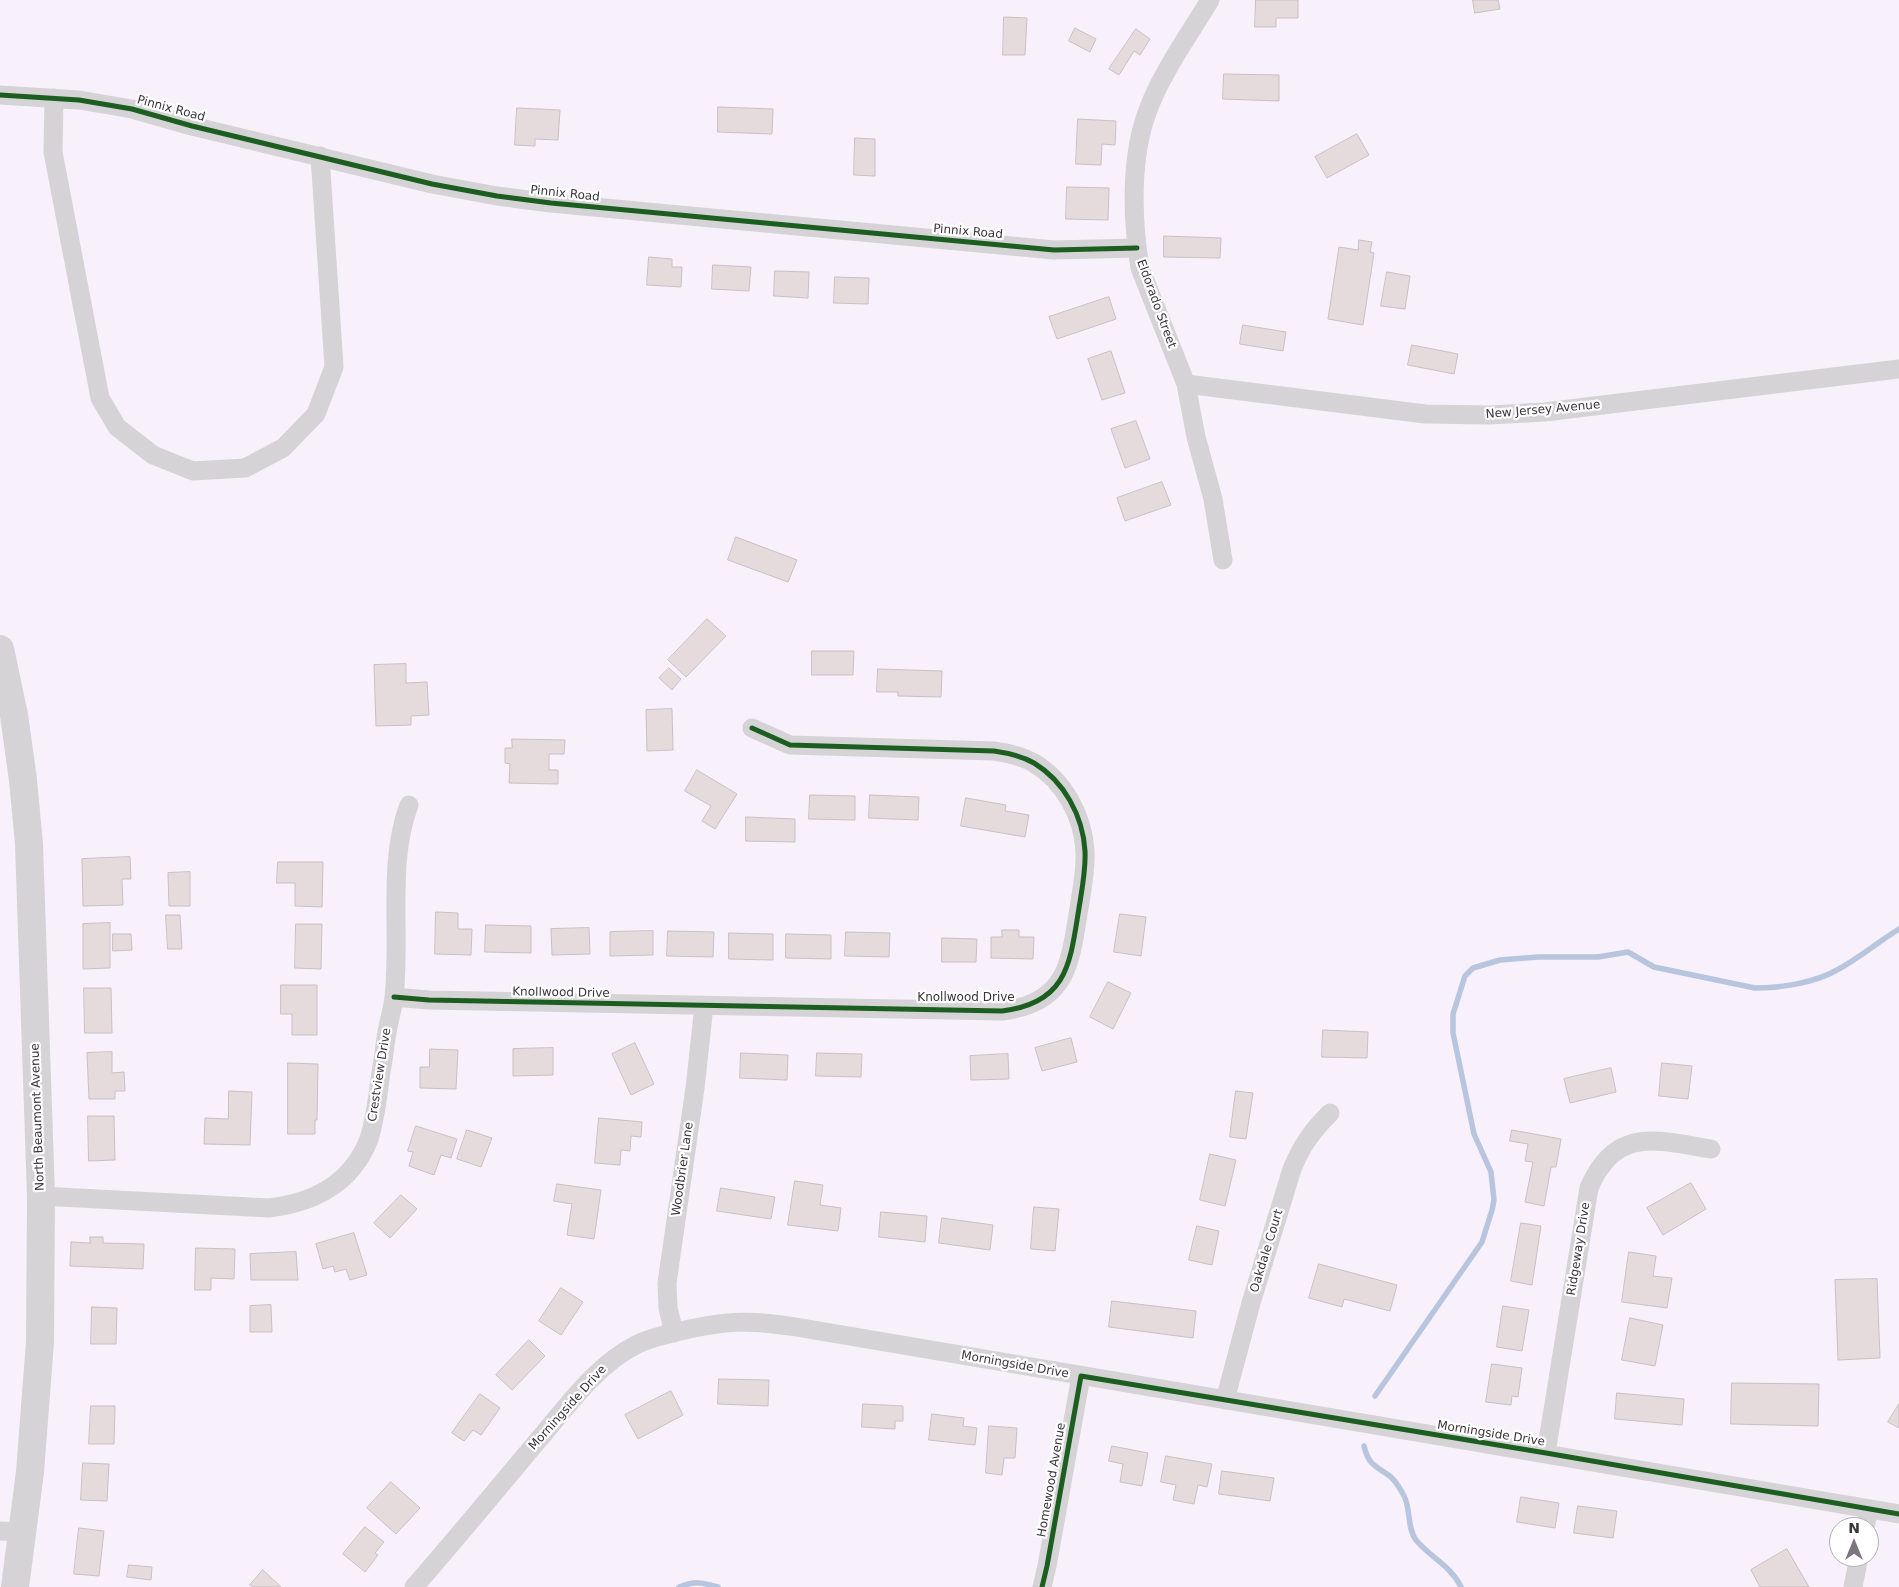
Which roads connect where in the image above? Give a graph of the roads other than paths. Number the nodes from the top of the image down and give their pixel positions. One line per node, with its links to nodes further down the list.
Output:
1 (1210, 0): 5 (street, Eldorado Street)
2 (0, 95): 3 (street, Pinnix Road)
3 (54, 98): 4 (street, Pinnix Road); 4 (street)
4 (320, 156): 5 (street, Pinnix Road)
5 (1137, 248): 7 (street, Eldorado Street)
6 (1899, 368): 7 (street, New Jersey Avenue)
7 (1186, 384): 8 (street, Eldorado Street)
8 (1224, 560)
9 (0, 649): 16 (street, North Beaumont Avenue)
10 (752, 728): 13 (street, Knollwood Drive)
11 (409, 805): 12 (street, Crestview Drive)
12 (394, 997): 13 (street, Knollwood Drive); 16 (street, Crestview Drive)
13 (704, 1006): 17 (street, Woodbrier Lane)
14 (1330, 1113): 19 (street, Oakdale Court)
15 (1711, 1149): 20 (street, Ridgeway Drive)
16 (41, 1196): 24 (street, North Beaumont Avenue)
17 (674, 1333): 18 (street, Morningside Drive); 27 (street, Morningside Drive)
18 (1081, 1376): 19 (street, Morningside Drive); 28 (street, Homewood Avenue)
19 (1225, 1400): 20 (street, Morningside Drive)
20 (1546, 1453): 22 (street, Morningside Drive)
21 (1899, 1514): 23 (street, Morningside Drive)
22 (1862, 1517)
23 (1875, 1517)
24 (11, 1531): 26 (street, North Beaumont Avenue)
25 (1857, 1567): 29 (street)
26 (15, 1587)
27 (414, 1587)
28 (1042, 1587)
29 (1853, 1587)

